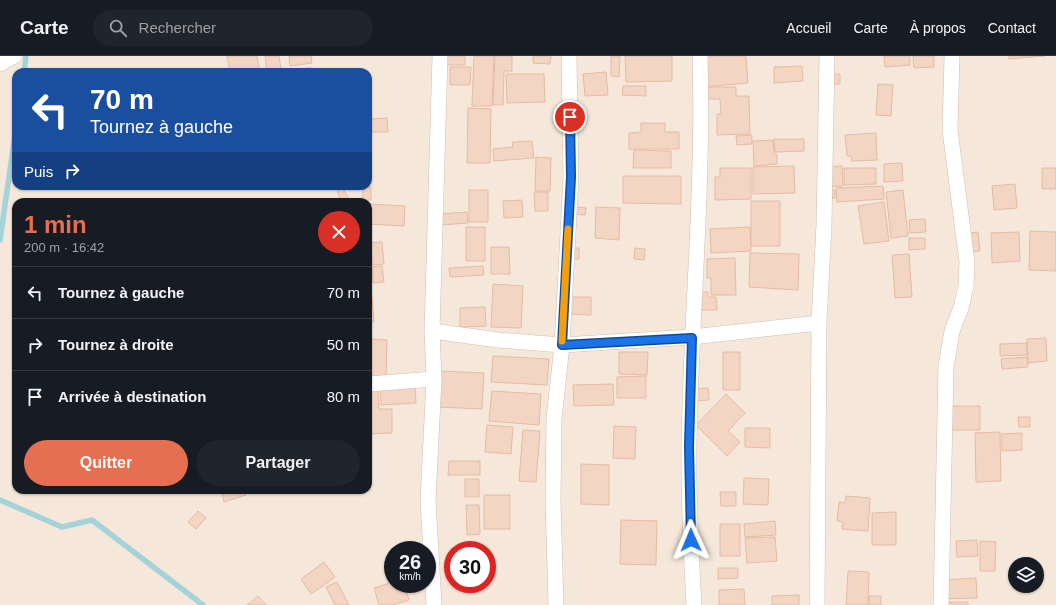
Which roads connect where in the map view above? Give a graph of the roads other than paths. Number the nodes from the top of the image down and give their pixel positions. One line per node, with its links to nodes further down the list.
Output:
1 (14, 56): 7 (street)
2 (440, 56): 9 (street)
3 (569, 56): 11 (street)
4 (700, 56): 10 (street)
5 (827, 56): 8 (street)
6 (952, 56): 18 (street)
7 (0, 64)
8 (819, 323): 10 (street); 17 (street)
9 (432, 331): 11 (street); 12 (street)
10 (692, 338): 11 (street); 16 (street)
11 (562, 345): 15 (street)
12 (434, 379): 13 (street); 14 (street)
13 (372, 384)
14 (434, 605)
15 (556, 605)
16 (694, 605)
17 (817, 605)
18 (941, 605)

